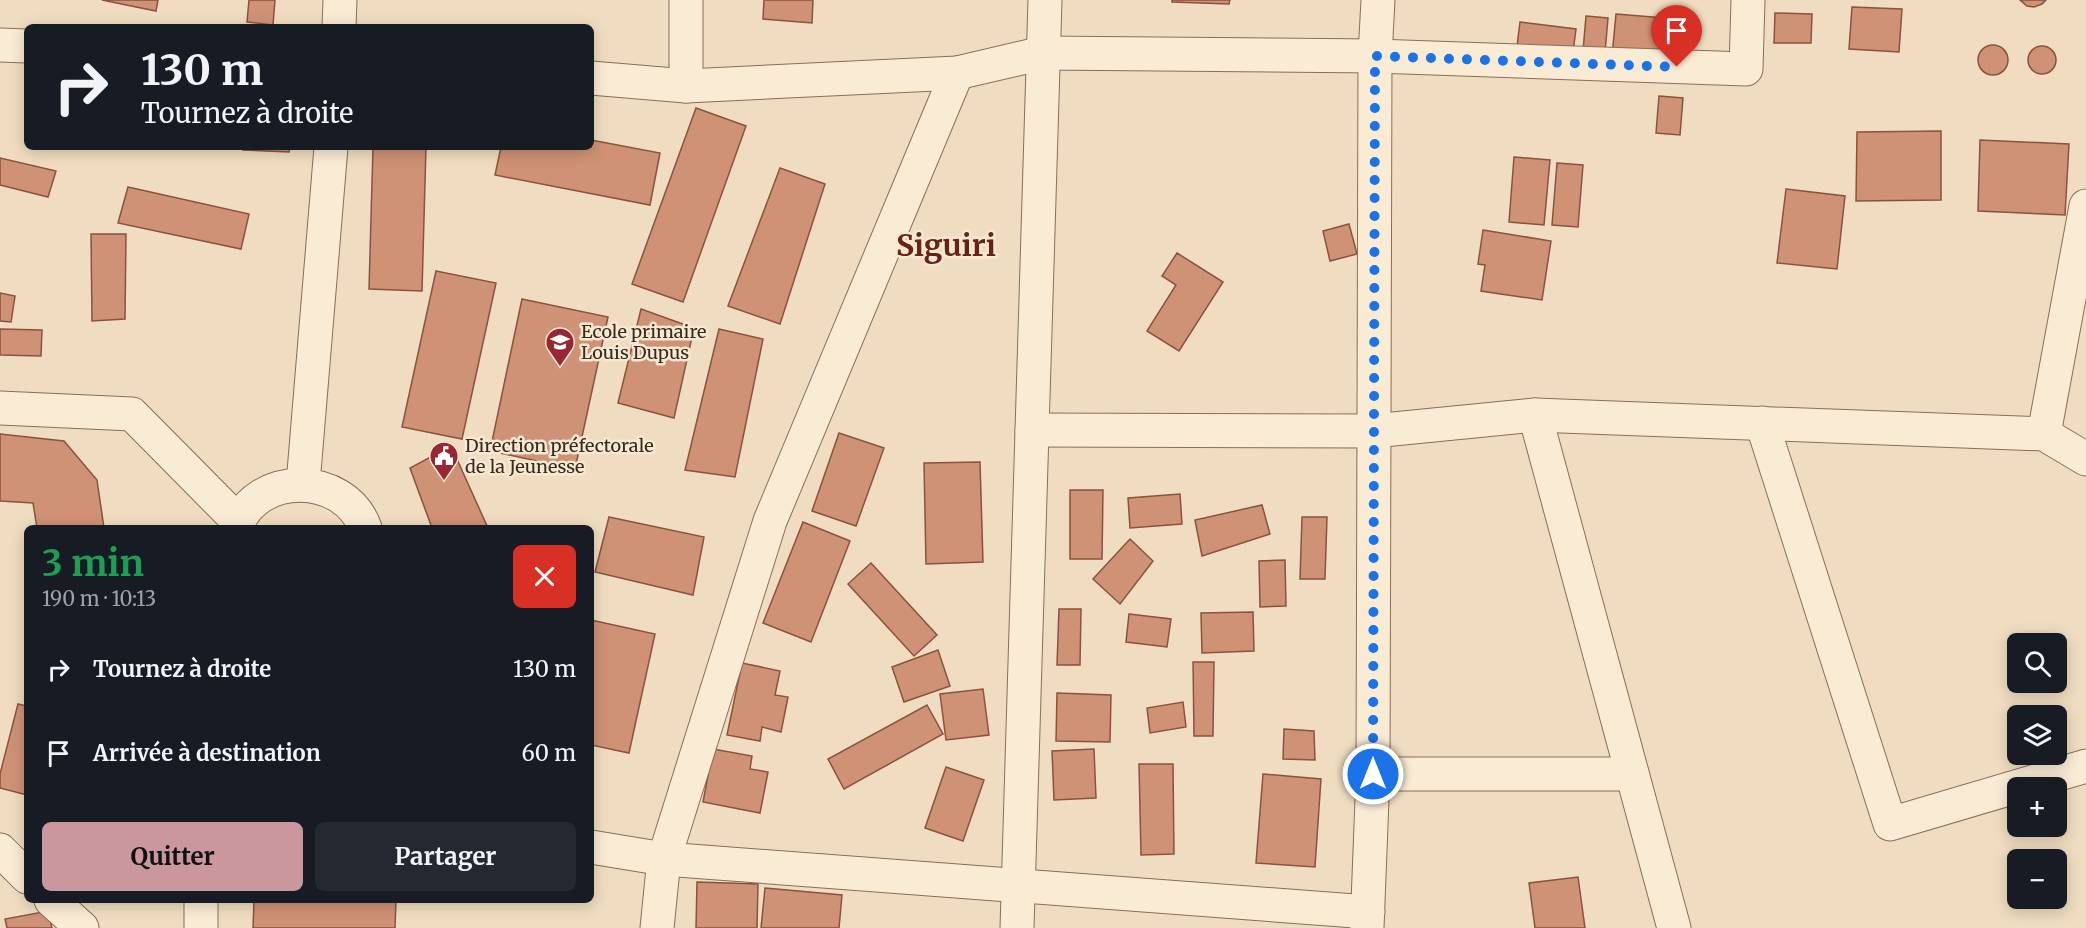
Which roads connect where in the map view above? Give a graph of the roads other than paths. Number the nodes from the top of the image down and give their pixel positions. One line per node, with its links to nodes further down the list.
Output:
1 (340, 0): 6 (street)
2 (686, 0): 13 (street)
3 (1045, 0): 9 (street)
4 (1378, 0): 10 (street)
5 (1748, 0): 10 (street)
6 (339, 24)
7 (0, 45): 8 (street)
8 (24, 46)
9 (1043, 53): 10 (street); 11 (street); 19 (street)
10 (1375, 56): 20 (street)
11 (957, 74): 13 (street); 31 (street)
12 (594, 78): 13 (street)
13 (686, 86)
14 (331, 150): 23 (street)
15 (2086, 206): 21 (street)
16 (0, 408): 24 (street)
17 (1535, 415): 18 (street); 20 (street); 28 (street)
18 (1762, 423): 21 (street); 26 (street)
19 (1032, 430): 20 (street); 33 (street)
20 (1373, 431): 27 (street)
21 (2044, 434): 22 (street)
22 (2086, 459)
23 (303, 484): 24 (street); 25 (street)
24 (237, 525)
25 (364, 525)
26 (2086, 766)
27 (1373, 774): 28 (street); 36 (street)
28 (1632, 774): 41 (street)
29 (594, 847): 31 (street)
30 (0, 850): 32 (street)
31 (664, 859): 33 (street); 39 (street)
32 (24, 874)
33 (1018, 886): 36 (street); 40 (street)
34 (54, 903): 37 (street)
35 (201, 903): 38 (street)
36 (1368, 920)
37 (82, 928)
38 (201, 928)
39 (657, 928)
40 (1017, 928)
41 (1674, 928)

